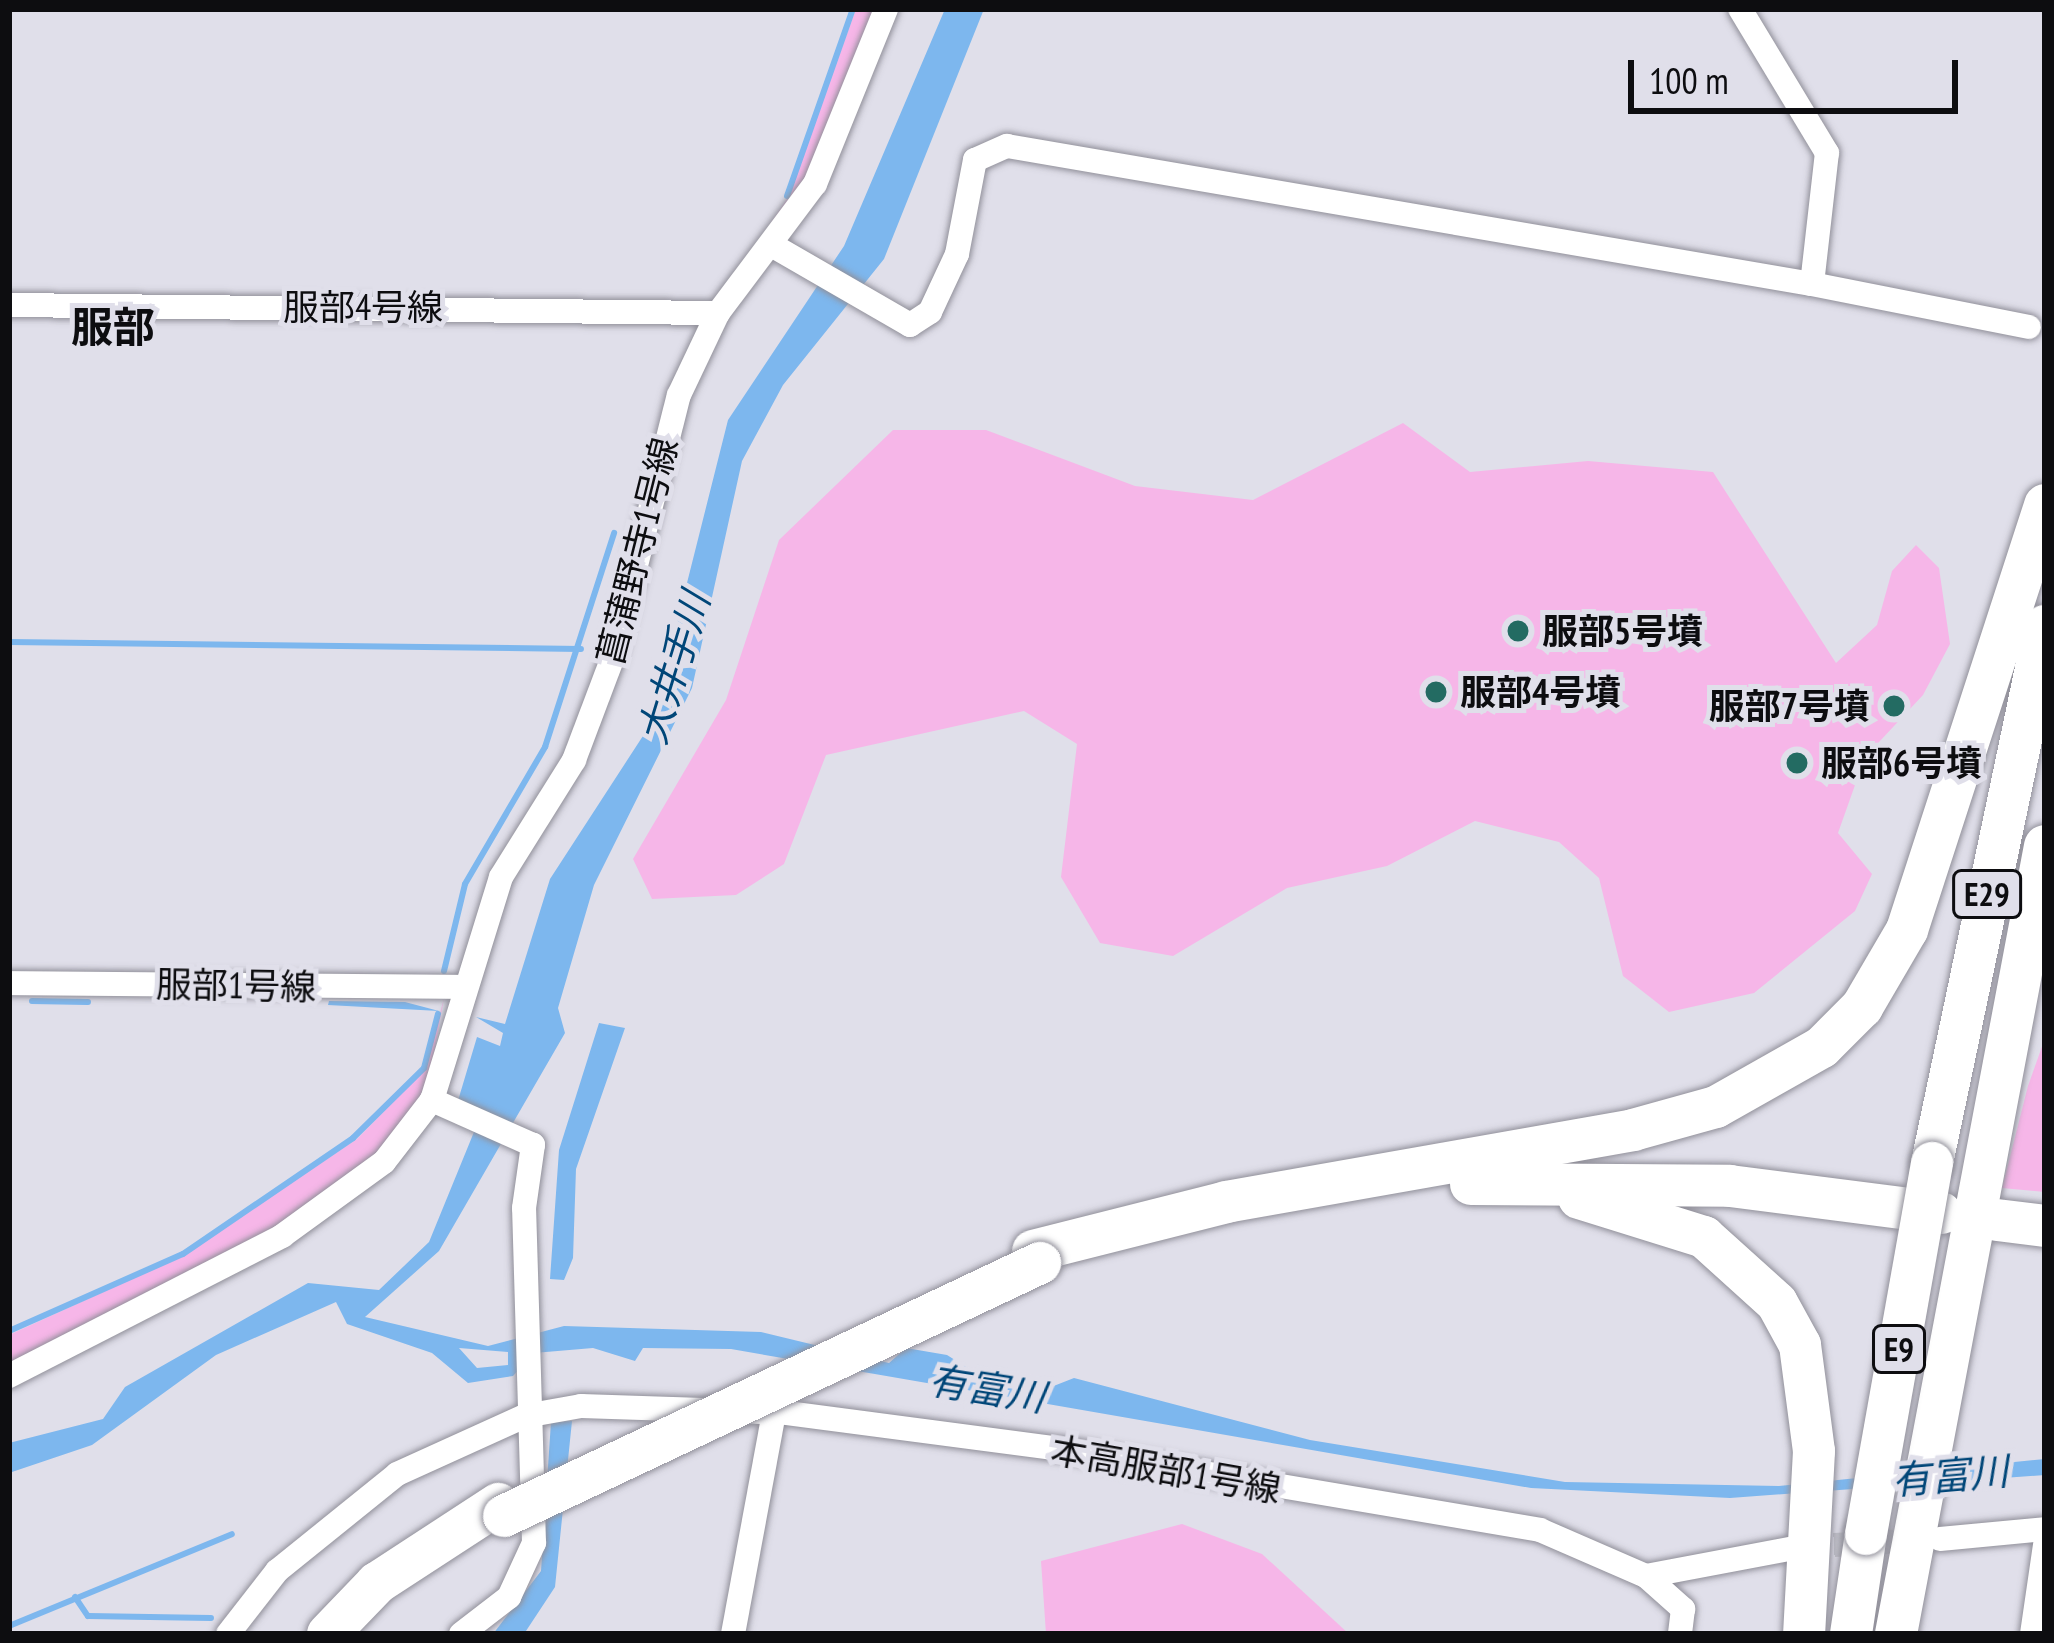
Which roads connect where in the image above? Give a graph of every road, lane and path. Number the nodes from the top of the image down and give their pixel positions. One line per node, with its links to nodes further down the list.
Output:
1 (886, 9): 3 (street, 菖蒲野寺1号線)
2 (1740, 9): 4 (street)
3 (784, 254): 4 (street); 6 (street, 菖蒲野寺1号線)
4 (1812, 284): 7 (street)
5 (9, 305): 6 (street, 服部4号線)
6 (718, 313): 12 (street, 菖蒲野寺1号線)
7 (2029, 327)
8 (2045, 505): 15 (highway)
9 (2045, 626): 17 (highway, E29)
10 (2045, 846): 17 (highway, E29)
11 (9, 983): 12 (street, 服部1号線)
12 (463, 987): 14 (street, 菖蒲野寺1号線)
13 (2045, 1000): 21 (highway)
14 (438, 1102): 22 (street); 23 (street)
15 (1509, 1154): 17 (highway); 20 (highway)
16 (1392, 1188): 17 (highway); 20 (highway); 28 (highway)
17 (1966, 1193): 18 (highway); 19 (highway); 21 (highway, E9); 38 (highway, E9, bridge)
18 (2045, 1205)
19 (2045, 1226)
20 (1037, 1257): 25 (highway, bridge)
21 (1959, 1277): 27 (highway, E9)
22 (9, 1376)
23 (525, 1408): 24 (street, 本高服部1号線); 31 (street, 本高服部1号線); 34 (street)
24 (774, 1412): 30 (street, 本高服部1号線); 35 (street)
25 (501, 1510): 32 (highway); 33 (highway)
26 (2045, 1529): 27 (street)
27 (1926, 1534): 39 (highway, E9)
28 (1802, 1542): 30 (street); 37 (highway)
29 (2045, 1545): 40 (street)
30 (1646, 1576): 36 (street)
31 (228, 1634)
32 (328, 1634)
33 (347, 1634)
34 (461, 1634)
35 (733, 1634)
36 (1680, 1634)
37 (1804, 1634)
38 (1851, 1634)
39 (1896, 1634)
40 (2032, 1634)

